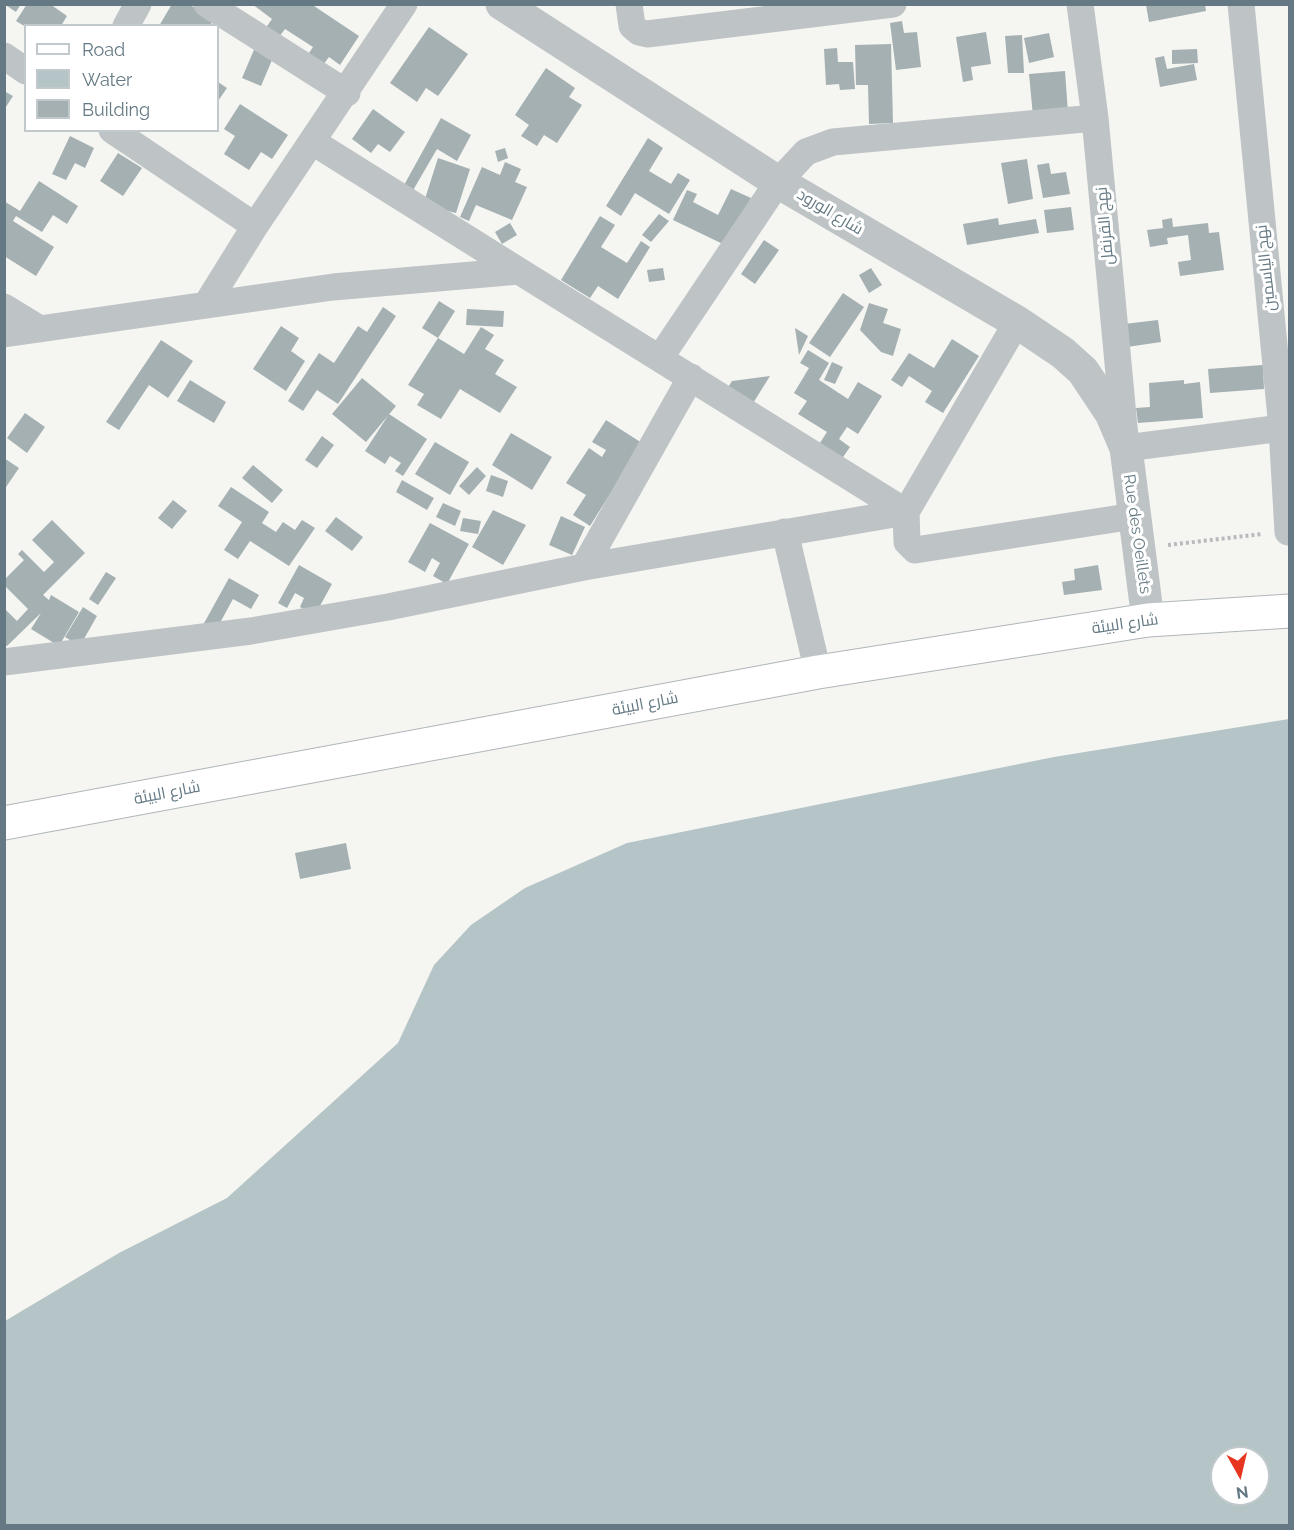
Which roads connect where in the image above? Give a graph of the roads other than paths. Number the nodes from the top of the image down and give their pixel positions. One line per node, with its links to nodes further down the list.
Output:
1 (138, 4): 9 (street)
2 (207, 4): 12 (street)
3 (404, 4): 12 (street)
4 (502, 4): 16 (street, شارع الورود)
5 (628, 4): 6 (street)
6 (893, 4)
7 (1080, 4): 13 (street, نهج القرنفل)
8 (1241, 4): 26 (street, نهج الياسمين)
9 (127, 24)
10 (4, 56): 11 (street)
11 (24, 70)
12 (347, 93): 15 (street)
13 (1095, 118): 16 (street); 27 (street, نهج القرنفل)
14 (115, 132): 17 (street)
15 (313, 142): 17 (street); 18 (street)
16 (778, 182): 21 (street, شارع الورود); 24 (street)
17 (255, 226): 19 (street)
18 (519, 271): 19 (street); 24 (street)
19 (206, 305): 22 (street)
20 (4, 307): 22 (street)
21 (1017, 322): 27 (street, شارع الورود); 28 (street)
22 (40, 329): 23 (street)
23 (4, 334)
24 (660, 358): 25 (street)
25 (690, 378): 28 (street); 32 (street)
26 (1282, 428): 27 (street); 31 (street, نهج الياسمين)
27 (1126, 448): 30 (street, Rue des Oeillets)
28 (906, 512): 29 (street); 30 (street)
29 (785, 532): 32 (street); 36 (street)
30 (1137, 532): 34 (street, Rue des Oeillets)
31 (1288, 532)
32 (584, 567): 35 (street)
33 (1290, 611): 34 (main road, شارع البيئة)
34 (1148, 620): 36 (main road, شارع البيئة)
35 (4, 662)
36 (818, 672): 37 (main road, شارع البيئة)
37 (4, 823)

